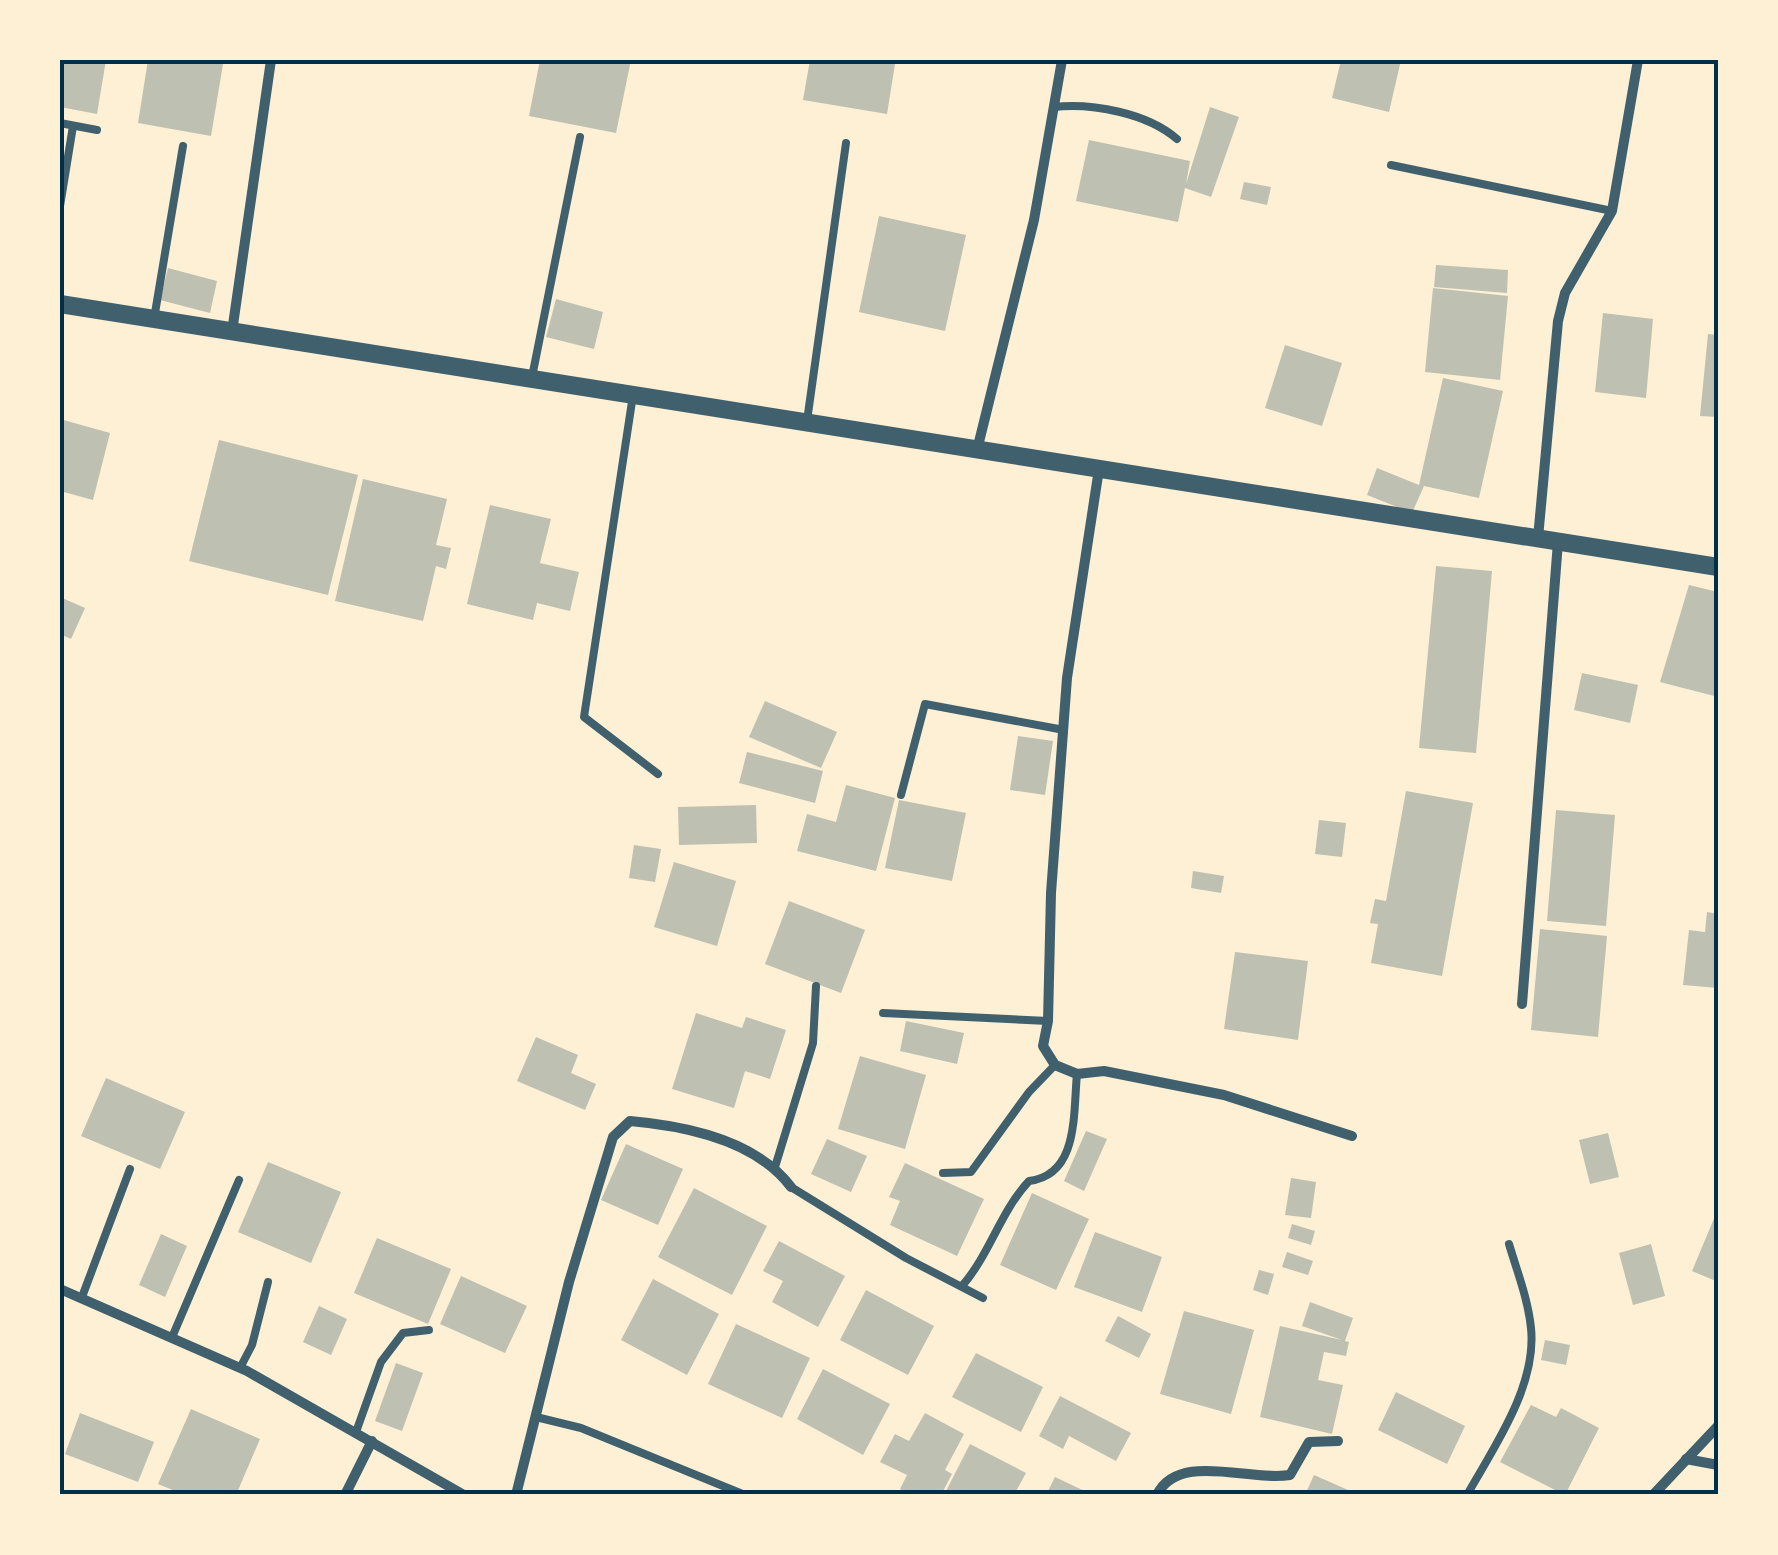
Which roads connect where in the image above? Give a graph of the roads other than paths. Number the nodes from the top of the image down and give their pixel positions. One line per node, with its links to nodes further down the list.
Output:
1 (272, 60): 17 (street)
2 (1062, 60): 4 (street)
3 (1638, 60): 14 (street)
4 (1054, 107): 9 (lane); 21 (street)
5 (60, 124): 6 (lane)
6 (73, 126): 7 (lane); 13 (lane)
7 (97, 130)
8 (580, 137): 18 (lane)
9 (1177, 139)
10 (846, 143): 20 (lane)
11 (183, 146): 16 (lane)
12 (1391, 165): 14 (lane)
13 (60, 206)
14 (1612, 212): 23 (street)
15 (60, 304): 16 (street)
16 (154, 320): 17 (street)
17 (232, 332): 18 (street)
18 (532, 379): 19 (street)
19 (633, 395): 20 (street); 27 (lane)
20 (806, 423): 21 (street)
21 (977, 450): 22 (street)
22 (1099, 469): 23 (street); 26 (street)
23 (1538, 538): 24 (street)
24 (1558, 542): 25 (street); 30 (street)
25 (1718, 567)
26 (1066, 730): 28 (lane); 32 (street)
27 (658, 774)
28 (900, 795)
29 (816, 986): 36 (lane)
30 (1522, 1004)
31 (883, 1013): 32 (lane)
32 (1048, 1020): 33 (street)
33 (1055, 1066): 34 (street); 38 (lane)
34 (1077, 1074): 35 (street); 43 (lane)
35 (1352, 1136)
36 (775, 1166): 40 (street); 50 (street)
37 (130, 1169): 45 (lane)
38 (944, 1173)
39 (239, 1180): 48 (lane)
40 (791, 1187): 43 (lane)
41 (1509, 1244): 62 (lane)
42 (268, 1282): 49 (lane)
43 (962, 1286): 46 (lane)
44 (60, 1288): 45 (street)
45 (82, 1297): 48 (street)
46 (984, 1298)
47 (429, 1330): 52 (lane)
48 (173, 1335): 49 (street)
49 (240, 1368): 52 (street)
50 (536, 1417): 59 (street); 60 (lane)
51 (1718, 1426): 55 (street)
52 (356, 1432): 53 (street)
53 (372, 1440): 57 (street); 58 (street)
54 (1338, 1441): 61 (street)
55 (1686, 1459): 56 (street); 63 (street)
56 (1718, 1464)
57 (345, 1495)
58 (464, 1495)
59 (516, 1495)
60 (745, 1495)
61 (1157, 1495)
62 (1467, 1495)
63 (1653, 1495)

